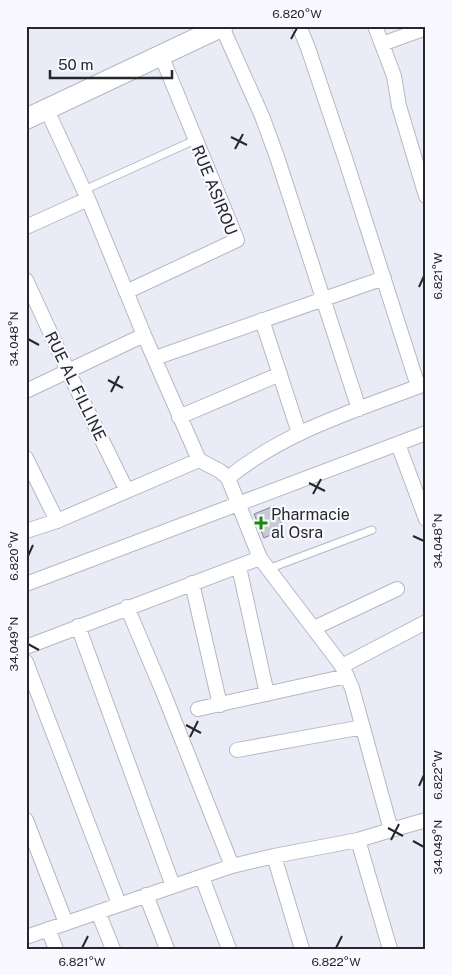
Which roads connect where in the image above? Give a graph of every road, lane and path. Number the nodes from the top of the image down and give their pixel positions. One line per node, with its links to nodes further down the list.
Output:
1 (222, 26): 5 (street); 17 (street)
2 (299, 26): 14 (street)
3 (375, 26): 6 (street)
4 (426, 28): 6 (street)
5 (199, 31): 7 (street)
6 (382, 44): 12 (street)
7 (161, 55): 8 (street); 10 (street, RUE ASIROU)
8 (47, 110): 9 (street); 11 (street)
9 (26, 119)
10 (195, 140): 11 (lane); 16 (street, RUE ASIROU)
11 (86, 194): 13 (street); 16 (street)
12 (426, 196)
13 (26, 227)
14 (384, 278): 17 (street); 23 (street)
15 (26, 280): 21 (street, RUE AL FILLINE)
16 (126, 292): 19 (street)
17 (323, 299): 18 (street); 25 (street)
18 (262, 320): 20 (street); 22 (street)
19 (144, 334): 20 (street); 21 (street)
20 (155, 358): 26 (street)
21 (68, 371): 24 (street); 33 (street, RUE AL FILLINE)
22 (280, 374): 26 (street); 27 (street)
23 (422, 385): 25 (street)
24 (26, 391)
25 (359, 408): 27 (street)
26 (179, 417): 31 (street)
27 (299, 433): 32 (street)
28 (426, 433): 29 (street)
29 (398, 444): 34 (street); 35 (street)
30 (26, 458): 36 (street)
31 (199, 460): 32 (street); 33 (street)
32 (228, 478): 34 (street)
33 (126, 490): 36 (street)
34 (238, 505): 39 (street); 42 (street)
35 (426, 519)
36 (57, 521): 38 (street)
37 (372, 530): 39 (lane)
38 (26, 531)
39 (264, 564): 40 (street); 47 (street)
40 (239, 567): 41 (street); 51 (street)
41 (192, 583): 44 (street); 52 (street)
42 (26, 584)
43 (397, 589): 47 (street)
44 (128, 607): 46 (street); 61 (street)
45 (426, 622): 50 (street)
46 (78, 626): 48 (street); 63 (street)
47 (314, 628): 50 (street)
48 (26, 647)
49 (26, 662): 65 (street)
50 (344, 671): 51 (street); 54 (street)
51 (267, 694): 52 (street)
52 (220, 705): 53 (street)
53 (198, 710)
54 (363, 727): 55 (street); 58 (street)
55 (237, 750)
56 (26, 820): 67 (street)
57 (426, 820): 58 (street)
58 (391, 830): 59 (street)
59 (358, 840): 60 (street); 75 (street)
60 (274, 856): 61 (street); 74 (street)
61 (232, 866): 62 (street)
62 (202, 877): 63 (street); 73 (street)
63 (173, 886): 64 (street)
64 (146, 895): 65 (street); 72 (street)
65 (119, 904): 66 (street)
66 (98, 912): 67 (street); 71 (street)
67 (66, 923): 68 (street)
68 (48, 929): 69 (street); 70 (street)
69 (26, 936)
70 (56, 949)
71 (112, 949)
72 (167, 949)
73 (229, 949)
74 (302, 949)
75 (390, 949)

